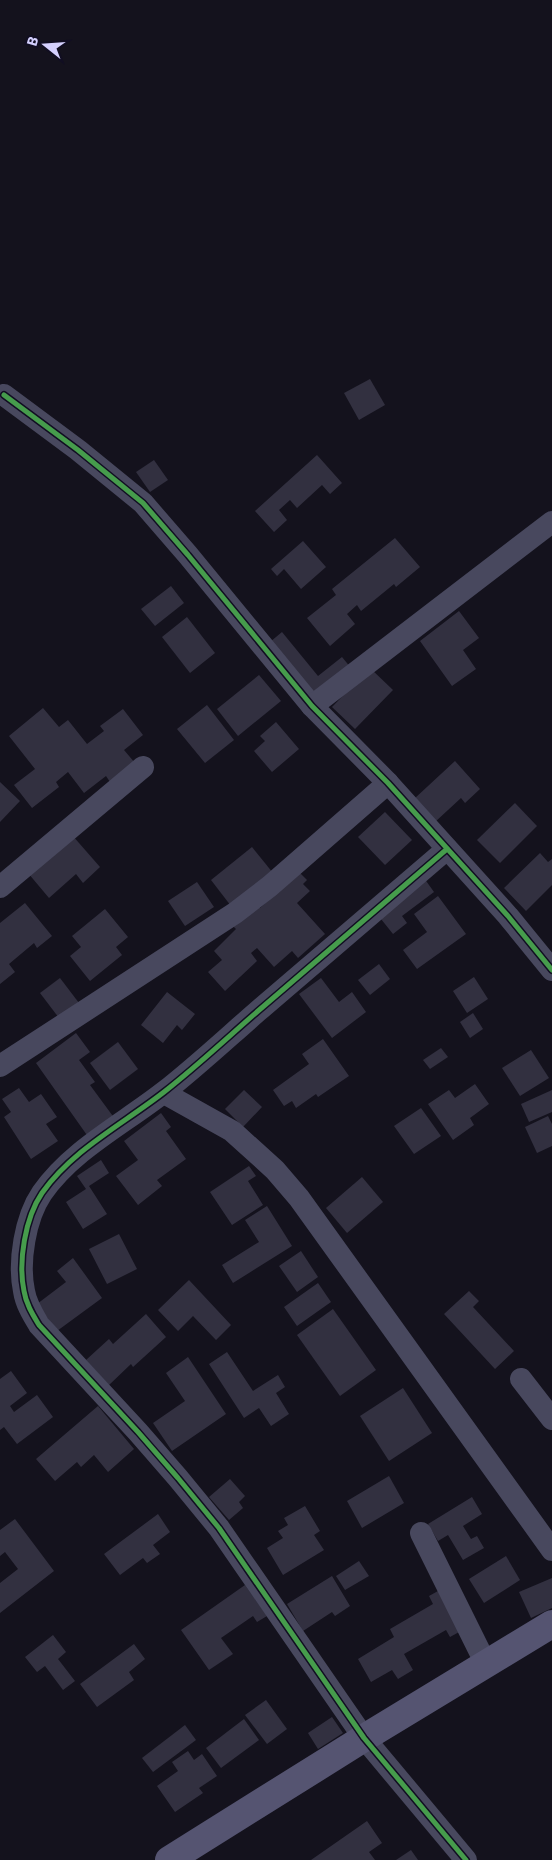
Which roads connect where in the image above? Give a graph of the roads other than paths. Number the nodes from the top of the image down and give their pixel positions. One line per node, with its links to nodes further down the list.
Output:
1 (4, 395): 3 (street)
2 (552, 522): 3 (street)
3 (312, 706): 5 (street)
4 (143, 767): 7 (street)
5 (388, 783): 6 (street); 9 (street)
6 (447, 849): 8 (street); 10 (street)
7 (0, 887)
8 (552, 970)
9 (0, 1066)
10 (164, 1092): 14 (street); 17 (street)
11 (521, 1379): 12 (street)
12 (552, 1418)
13 (421, 1533): 16 (street)
14 (552, 1550)
15 (552, 1624): 16 (street)
16 (486, 1664): 17 (street)
17 (364, 1738): 18 (street); 19 (street)
18 (169, 1860)
19 (466, 1860)

